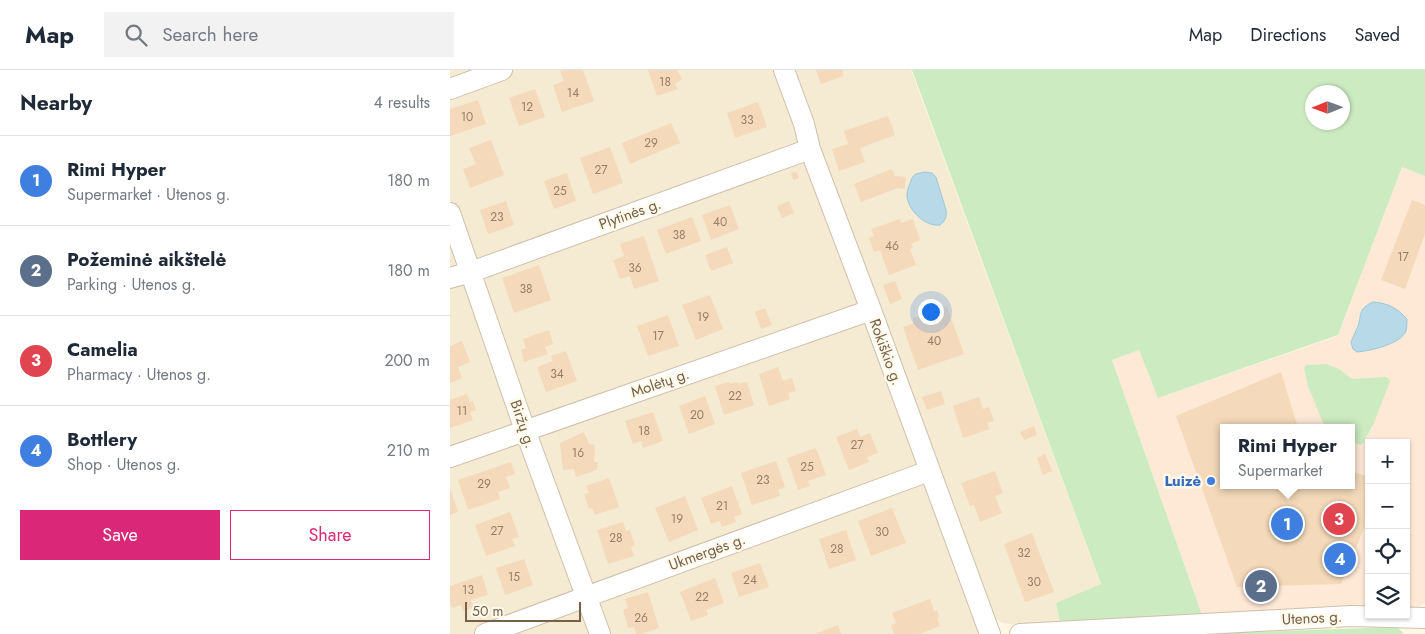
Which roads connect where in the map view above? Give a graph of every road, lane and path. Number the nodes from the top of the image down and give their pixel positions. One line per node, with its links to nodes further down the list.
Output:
1 (502, 70): 3 (street)
2 (784, 70): 4 (street, Rokiškio g.)
3 (450, 89)
4 (810, 149): 6 (street, Plytinės g.); 8 (street, Rokiškio g.)
5 (450, 213): 6 (street, Biržų g.)
6 (471, 272): 7 (street, Plytinės g.); 9 (street, Biržų g.)
7 (450, 278)
8 (871, 310): 9 (street, Molėtų g.); 11 (street, Rokiškio g.)
9 (525, 430): 10 (street, Molėtų g.); 12 (street, Biržų g.)
10 (450, 457)
11 (929, 470): 12 (street, Ukmergės g.); 16 (street, Rokiškio g.)
12 (587, 596): 14 (street, Ukmergės g.); 15 (street, Biržų g.)
13 (1425, 618): 17 (street, Utenos g.)
14 (485, 634)
15 (600, 634)
16 (990, 634)
17 (1020, 634)

